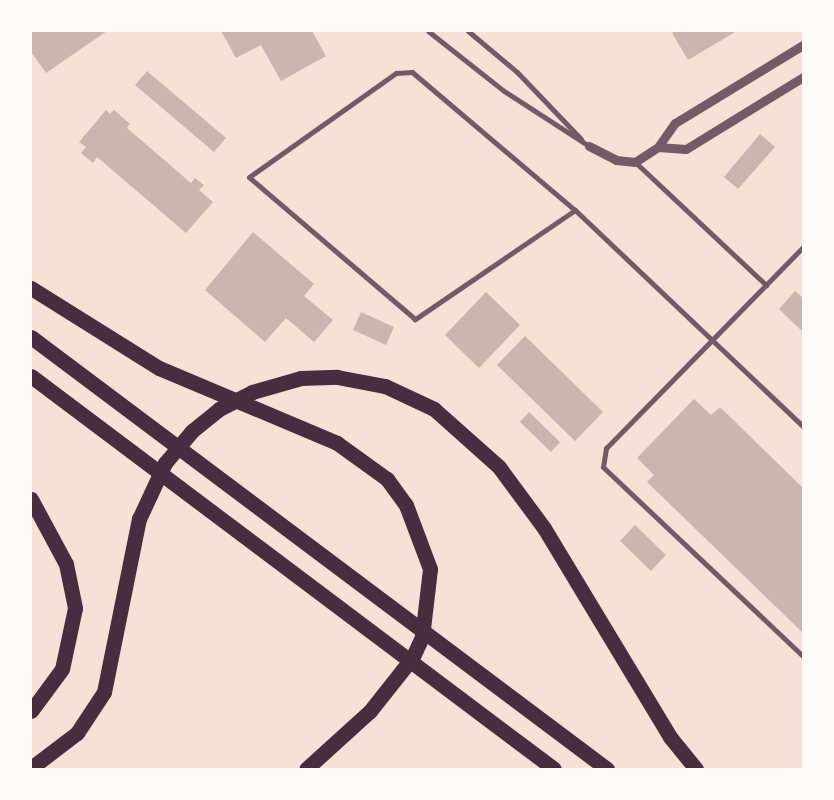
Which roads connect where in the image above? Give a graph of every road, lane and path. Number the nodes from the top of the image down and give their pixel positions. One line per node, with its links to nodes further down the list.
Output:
1 (428, 31): 5 (street)
2 (468, 31): 5 (street)
3 (803, 45): 6 (street)
4 (803, 77): 6 (street)
5 (588, 146): 7 (street)
6 (658, 148): 7 (street)
7 (635, 162): 10 (street)
8 (575, 210): 8 (street); 13 (street)
9 (803, 247): 10 (street)
10 (766, 285): 13 (street)
11 (31, 288): 20 (highway)
12 (31, 337): 22 (highway)
13 (712, 340): 15 (street); 17 (street)
14 (31, 376): 21 (highway)
15 (803, 426)
16 (31, 499): 18 (highway)
17 (803, 656)
18 (31, 711)
19 (31, 768): 23 (highway)
20 (306, 769)
21 (554, 769)
22 (607, 769)
23 (696, 769)

